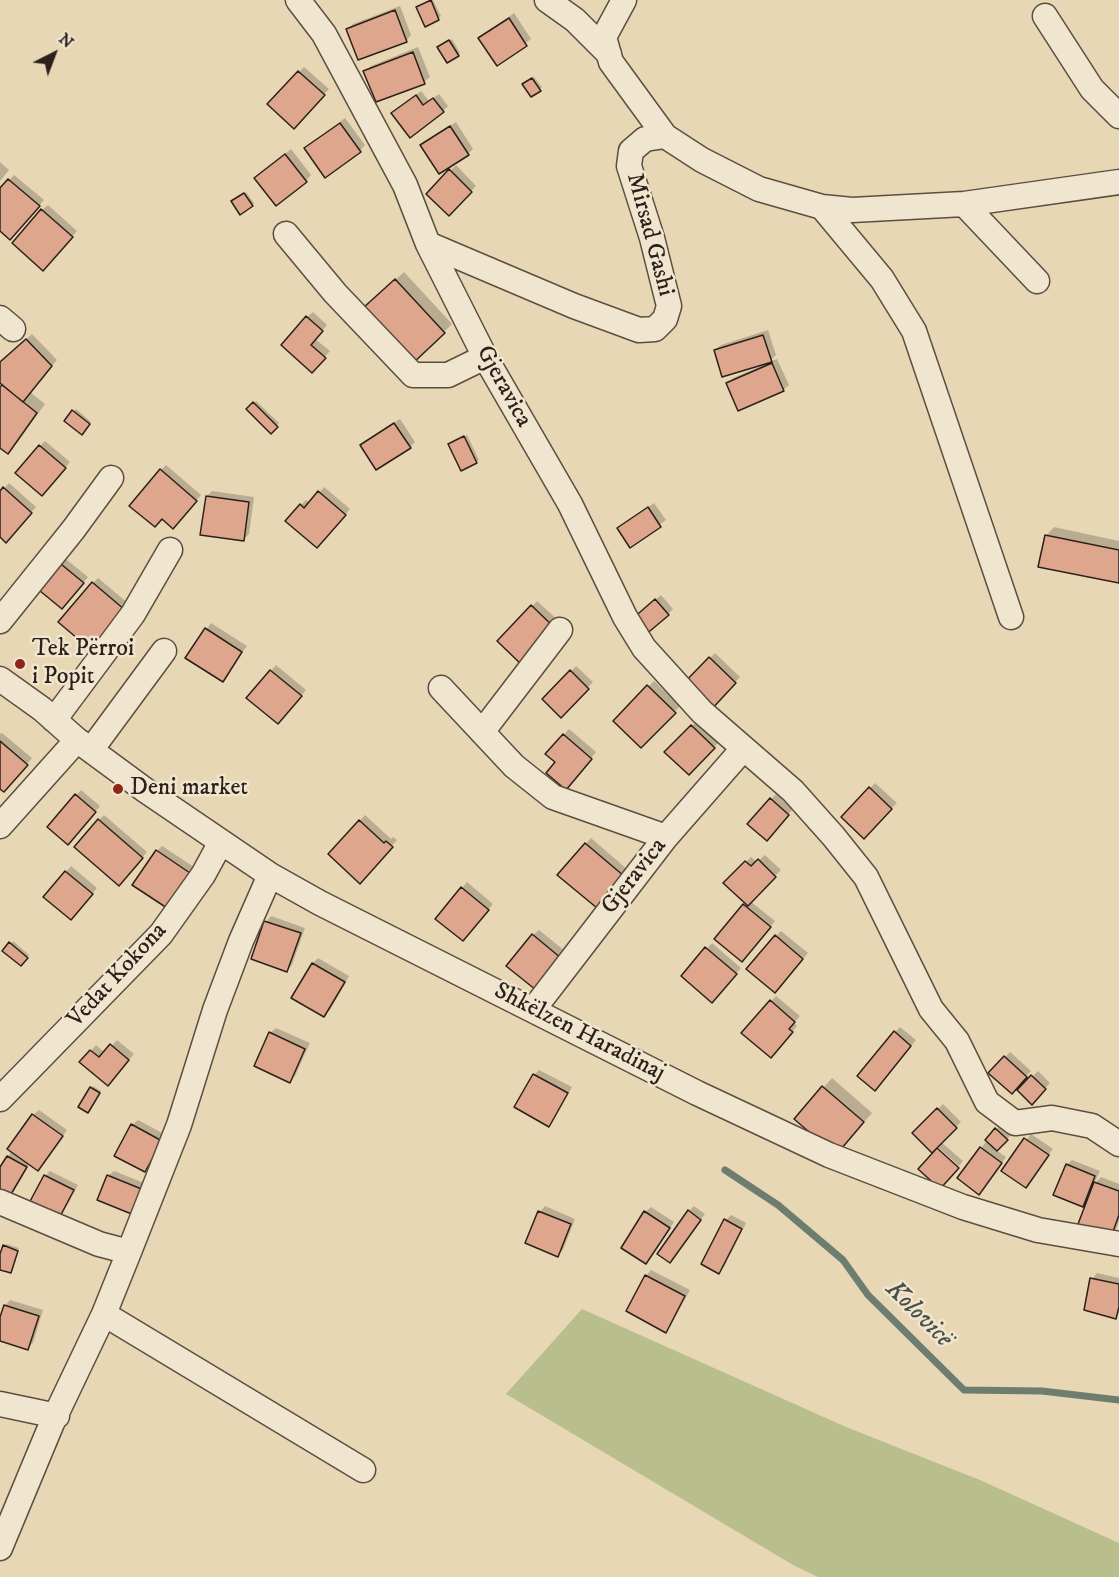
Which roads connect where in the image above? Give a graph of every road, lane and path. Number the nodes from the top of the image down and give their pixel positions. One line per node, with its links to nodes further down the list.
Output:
1 (298, 0): 12 (street, Gjeravica)
2 (546, 0): 5 (street)
3 (624, 0): 5 (street)
4 (1045, 16): 6 (street)
5 (609, 54): 7 (street)
6 (1119, 116)
7 (665, 136): 10 (street); 12 (street, Mirsad Gashi)
8 (1119, 182): 9 (street)
9 (964, 204): 10 (street); 13 (street)
10 (822, 207): 17 (street)
11 (286, 234): 14 (street)
12 (428, 244): 14 (street, Gjeravica)
13 (1037, 281)
14 (485, 357): 26 (street, Gjeravica)
15 (111, 478): 18 (street)
16 (170, 550): 23 (street)
17 (1011, 617)
18 (0, 621)
19 (560, 630): 24 (street)
20 (164, 651): 25 (street)
21 (0, 679): 23 (street, Shkëlzen Haradinaj)
22 (441, 688): 24 (street)
23 (54, 720): 25 (street, Shkëlzen Haradinaj)
24 (482, 732): 28 (street)
25 (84, 745): 27 (street); 29 (street, Shkëlzen Haradinaj)
26 (743, 749): 28 (street, Gjeravica); 33 (street, Gjeravica)
27 (0, 826)
28 (666, 837): 31 (street, Gjeravica)
29 (221, 842): 30 (street, Shkëlzen Haradinaj); 32 (street, Vedat Kokona)
30 (270, 875): 31 (street, Shkëlzen Haradinaj); 36 (street)
31 (532, 1010): 35 (street, Shkëlzen Haradinaj)
32 (0, 1099)
33 (1119, 1144)
34 (0, 1203): 36 (street)
35 (1119, 1244)
36 (129, 1252): 37 (street)
37 (104, 1314): 39 (street); 40 (street)
38 (0, 1404): 39 (street)
39 (57, 1416): 41 (street)
40 (363, 1470)
41 (0, 1548)

